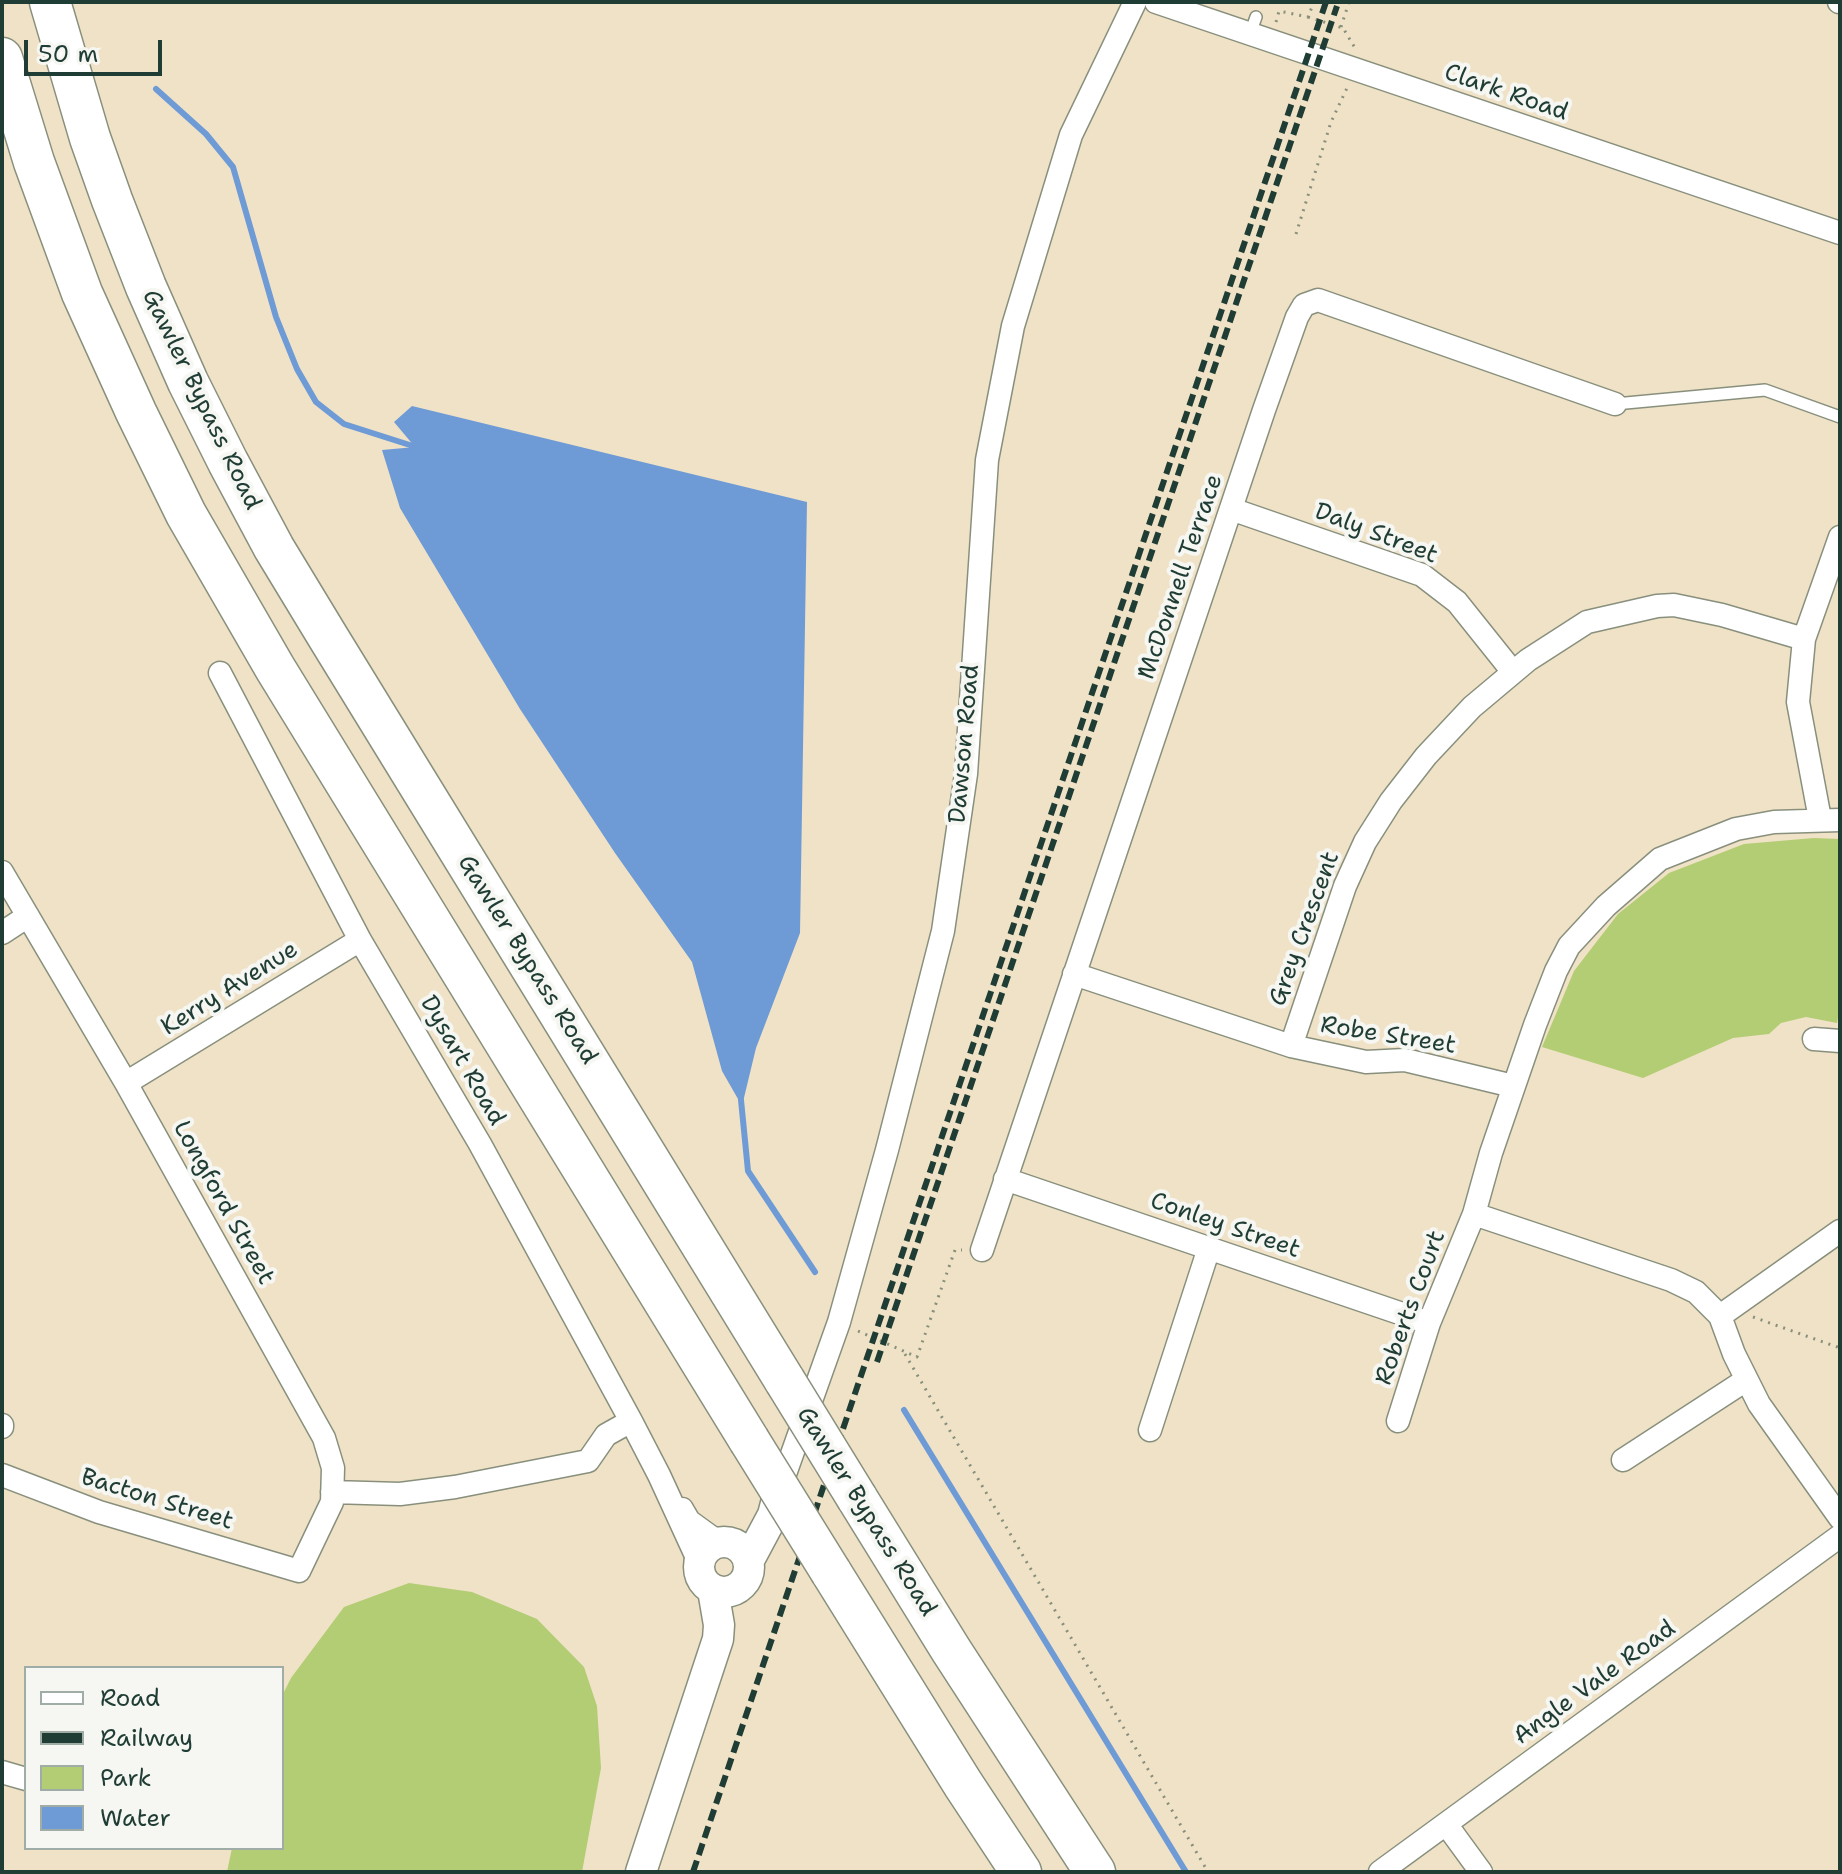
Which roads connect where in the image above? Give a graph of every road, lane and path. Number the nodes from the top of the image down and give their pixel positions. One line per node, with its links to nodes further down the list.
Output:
1 (50, 2): 61 (highway, Gawler Bypass Road, bridge)
2 (1135, 2): 39 (street, Dawson Road)
3 (1156, 2): 8 (street, Clark Road)
4 (1314, 2): 6 (path)
5 (1349, 2): 7 (path)
6 (1308, 17): 7 (path); 8 (path)
7 (1341, 27): 9 (path)
8 (1259, 30): 12 (street, Clark Road)
9 (1358, 55)
10 (2, 58): 60 (highway, bridge)
11 (1350, 81): 13 (path)
12 (1840, 233)
13 (1296, 234)
14 (1615, 404): 15 (lane); 16 (street, McDonnell Terrace)
15 (1840, 417)
16 (1231, 509): 19 (street, Daly Street); 26 (street, McDonnell Terrace)
17 (1840, 537): 18 (street)
18 (1804, 639): 19 (street, Grey Crescent); 21 (street)
19 (1513, 672): 29 (street, Grey Crescent)
20 (220, 673): 25 (street, Dysart Road)
21 (1830, 820): 31 (street, Roberts Court)
22 (2, 872): 23 (street, Longford Street)
23 (28, 916): 24 (street); 30 (street, Longford Street)
24 (2, 933)
25 (360, 940): 30 (street, Kerry Avenue); 44 (street, Dysart Road)
26 (1074, 974): 29 (street, Robe Street); 32 (street, McDonnell Terrace)
27 (1814, 1039): 28 (street)
28 (1840, 1041)
29 (1291, 1046): 31 (street, Robe Street)
30 (126, 1083): 50 (street, Longford Street)
31 (1513, 1086): 33 (street, Roberts Court)
32 (1005, 1179): 35 (street, Conley Street); 36 (street, McDonnell Terrace)
33 (1474, 1214): 38 (street); 40 (street, Roberts Court)
34 (1840, 1231): 37 (street)
35 (1209, 1248): 40 (street, Conley Street); 46 (street)
36 (982, 1250): 42 (path)
37 (1741, 1301): 38 (street); 41 (path)
38 (1720, 1316): 43 (street)
39 (839, 1322): 42 (path); 49 (street, Dawson Road)
40 (1429, 1323): 45 (street, Roberts Court)
41 (1840, 1348)
42 (905, 1354): 62 (path)
43 (1746, 1380): 47 (street); 51 (street)
44 (631, 1421): 50 (street); 53 (street, Dysart Road)
45 (1398, 1421)
46 (1150, 1430)
47 (1623, 1460)
48 (2, 1475): 54 (street, Bacton Street)
49 (780, 1488): 53 (street, Dawson Road); 55 (street, Dawson Road)
50 (332, 1492): 54 (street, Longford Street)
51 (1840, 1518)
52 (1840, 1536): 58 (street, Angle Vale Road)
53 (714, 1548): 55 (street); 55 (street)
54 (299, 1571)
55 (735, 1578): 59 (street)
56 (2, 1772): 57 (street)
57 (24, 1778)
58 (1446, 1824): 63 (street, Angle Vale Road); 64 (street)
59 (641, 1872)
60 (1021, 1872)
61 (1095, 1872)
62 (1208, 1872)
63 (1380, 1872)
64 (1481, 1872)

